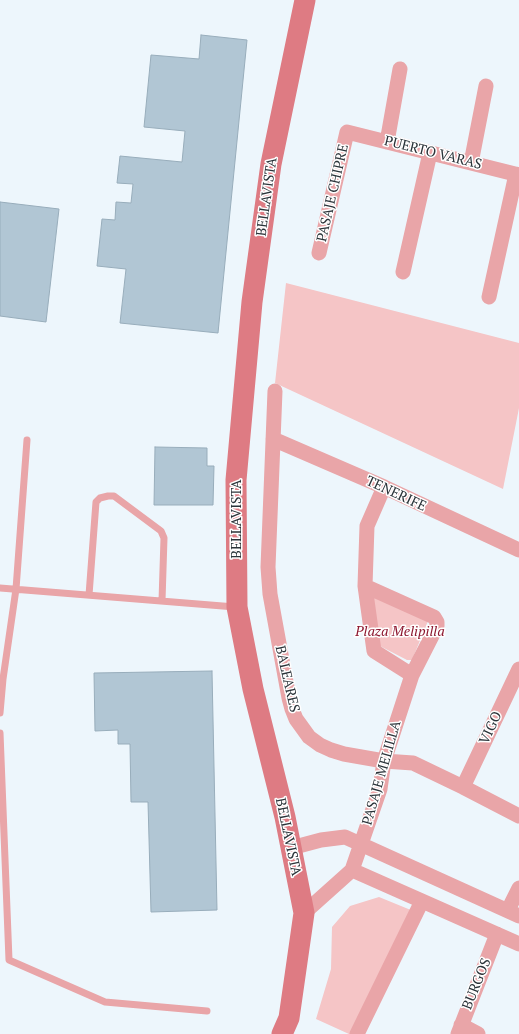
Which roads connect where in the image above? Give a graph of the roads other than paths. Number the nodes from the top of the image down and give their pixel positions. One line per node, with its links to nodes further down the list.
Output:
1 (305, 0): 22 (main road, BELLAVISTA)
2 (400, 69): 5 (street)
3 (486, 86): 7 (street)
4 (347, 132): 5 (street, PUERTO VARAS); 9 (street, PASAJE CHIPRE)
5 (387, 142): 6 (street, PUERTO VARAS)
6 (430, 153): 7 (street, PUERTO VARAS); 10 (street)
7 (471, 163): 8 (street, PUERTO VARAS)
8 (517, 175): 11 (street)
9 (319, 254)
10 (403, 272)
11 (489, 297)
12 (275, 391): 13 (street, BALEARES)
13 (273, 439): 15 (street, TENERIFE); 27 (street, BALEARES)
14 (27, 440): 19 (lane)
15 (384, 487): 16 (street, TENERIFE); 17 (street)
16 (519, 550)
17 (365, 586): 24 (street); 24 (street, PASAJE MELILLA)
18 (0, 588): 19 (lane)
19 (16, 589): 20 (lane); 25 (lane)
20 (89, 595): 21 (lane); 21 (lane)
21 (162, 601): 22 (lane)
22 (237, 607): 31 (main road, BELLAVISTA)
23 (519, 669): 28 (street, VIGO)
24 (412, 675): 27 (street, PASAJE MELILLA)
25 (0, 713)
26 (0, 733): 39 (lane)
27 (384, 761): 28 (street, BALEARES); 30 (street, PASAJE MELILLA)
28 (463, 787): 29 (street, BALEARES)
29 (519, 816)
30 (360, 843): 31 (street); 32 (street, PASAJE MELILLA); 36 (street)
31 (291, 848): 35 (main road, BELLAVISTA)
32 (352, 870): 34 (street); 35 (street)
33 (519, 888): 36 (street)
34 (422, 901): 37 (street); 42 (street)
35 (304, 913): 41 (main road, BELLAVISTA)
36 (514, 913)
37 (497, 934): 38 (street); 40 (street, BURGOS)
38 (519, 944)
39 (207, 1011)
40 (459, 1030): 43 (street)
41 (282, 1034)
42 (357, 1034)
43 (478, 1034)

